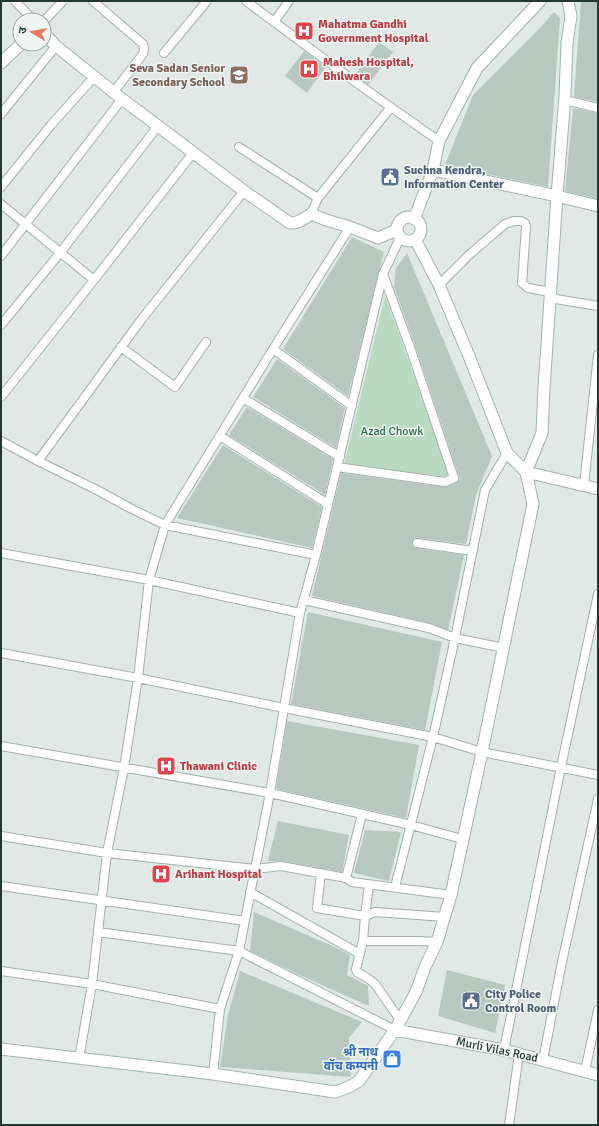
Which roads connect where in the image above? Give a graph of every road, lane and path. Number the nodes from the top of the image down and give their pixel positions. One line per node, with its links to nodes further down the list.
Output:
1 (15, 1): 9 (street)
2 (63, 1): 10 (street)
3 (93, 1): 18 (street)
4 (207, 1): 15 (street)
5 (246, 1): 11 (street)
6 (289, 1): 11 (street)
7 (540, 1): 24 (street)
8 (568, 1): 19 (street)
9 (25, 12)
10 (52, 13)
11 (274, 22): 20 (street)
12 (52, 42): 13 (street)
13 (56, 46): 17 (street); 22 (street)
14 (13, 52): 16 (street)
15 (164, 53)
16 (1, 63)
17 (94, 77): 18 (street); 28 (street)
18 (118, 96): 23 (street); 36 (street)
19 (565, 100): 21 (street); 30 (street)
20 (392, 107): 24 (street); 31 (street)
21 (598, 108)
22 (1, 114)
23 (158, 126): 26 (street); 40 (street)
24 (439, 141): 27 (street)
25 (239, 147): 31 (street)
26 (193, 153): 29 (street); 43 (street)
27 (433, 170): 30 (street); 35 (street)
28 (1, 187)
29 (244, 191): 34 (street); 49 (street)
30 (557, 196): 33 (street); 45 (street)
31 (318, 198): 34 (street)
32 (1, 204): 36 (street)
33 (598, 206)
34 (312, 214): 37 (street)
35 (414, 219): 38 (street); 39 (street)
36 (26, 225): 40 (street); 41 (street)
37 (350, 226): 38 (street); 50 (street)
38 (399, 234): 39 (street); 42 (street)
39 (415, 239): 44 (street)
40 (60, 253): 43 (street); 47 (street)
41 (1, 256)
42 (383, 274): 54 (street); 60 (street)
43 (94, 280): 52 (street)
44 (438, 285): 45 (street); 57 (street)
45 (550, 295): 46 (street); 61 (street)
46 (598, 306)
47 (1, 325)
48 (206, 342): 49 (street)
49 (121, 347): 59 (street)
50 (273, 349): 53 (street); 54 (street)
51 (598, 355): 62 (street)
52 (1, 397)
53 (243, 398): 55 (street); 58 (street)
54 (352, 406): 58 (street)
55 (220, 436): 64 (street); 65 (street)
56 (1, 441): 59 (street)
57 (507, 453): 61 (street); 67 (street)
58 (340, 457): 60 (street)
59 (38, 461): 65 (street)
60 (337, 467): 64 (street)
61 (526, 472): 62 (street); 75 (street)
62 (584, 485): 63 (street)
63 (598, 489)
64 (328, 504): 69 (street)
65 (165, 525): 69 (street); 70 (street)
66 (417, 543): 67 (street)
67 (473, 551): 74 (street)
68 (1, 553): 70 (street)
69 (316, 555): 72 (street)
70 (149, 580): 73 (street); 77 (street)
71 (598, 594): 82 (street)
72 (304, 600): 73 (street); 74 (street)
73 (300, 613): 78 (street)
74 (455, 638): 75 (street); 79 (street)
75 (504, 648): 81 (street)
76 (1, 653): 77 (street)
77 (138, 678): 78 (street); 83 (street)
78 (284, 708): 79 (street); 85 (street)
79 (433, 737): 81 (street); 88 (street)
80 (1, 746): 83 (street)
81 (482, 752): 82 (street); 90 (street)
82 (561, 767): 84 (street); 116 (street)
83 (124, 768): 85 (street); 91 (street)
84 (598, 775)
85 (270, 793): 87 (street); 92 (street)
86 (598, 799): 119 (street)
87 (362, 814): 88 (street); 94 (street)
88 (411, 825): 90 (street); 97 (street)
89 (1, 836): 91 (street)
90 (462, 839): 99 (street)
91 (107, 853): 92 (street); 100 (street)
92 (255, 869): 93 (street); 98 (street)
93 (321, 873): 94 (street); 101 (street)
94 (346, 878): 95 (street)
95 (369, 885): 97 (street); 101 (street)
96 (1, 886): 100 (street)
97 (395, 888): 99 (street)
98 (250, 892): 103 (street); 108 (street)
99 (451, 895): 102 (street)
100 (102, 900): 103 (street); 104 (street)
101 (365, 916): 102 (street); 105 (street)
102 (445, 917): 106 (street)
103 (245, 921): 107 (street)
104 (98, 932): 107 (street); 110 (street)
105 (363, 941): 106 (street); 108 (street)
106 (437, 942): 113 (street)
107 (239, 950): 111 (street); 114 (street)
108 (360, 954): 113 (street)
109 (1, 971): 110 (street)
110 (92, 984): 111 (street); 118 (street)
111 (220, 1009): 121 (street)
112 (598, 1010): 120 (street)
113 (400, 1020): 114 (street)
114 (395, 1030): 116 (street, Murli Vilas Road); 121 (street)
115 (1, 1049): 118 (street)
116 (504, 1050): 117 (street, Murli Vilas Road)
117 (519, 1054): 119 (street, Murli Vilas Road); 123 (street)
118 (79, 1059): 121 (street)
119 (543, 1060): 120 (street, Murli Vilas Road)
120 (585, 1071): 122 (street, Murli Vilas Road)
121 (213, 1074)
122 (598, 1075)
123 (509, 1125)

